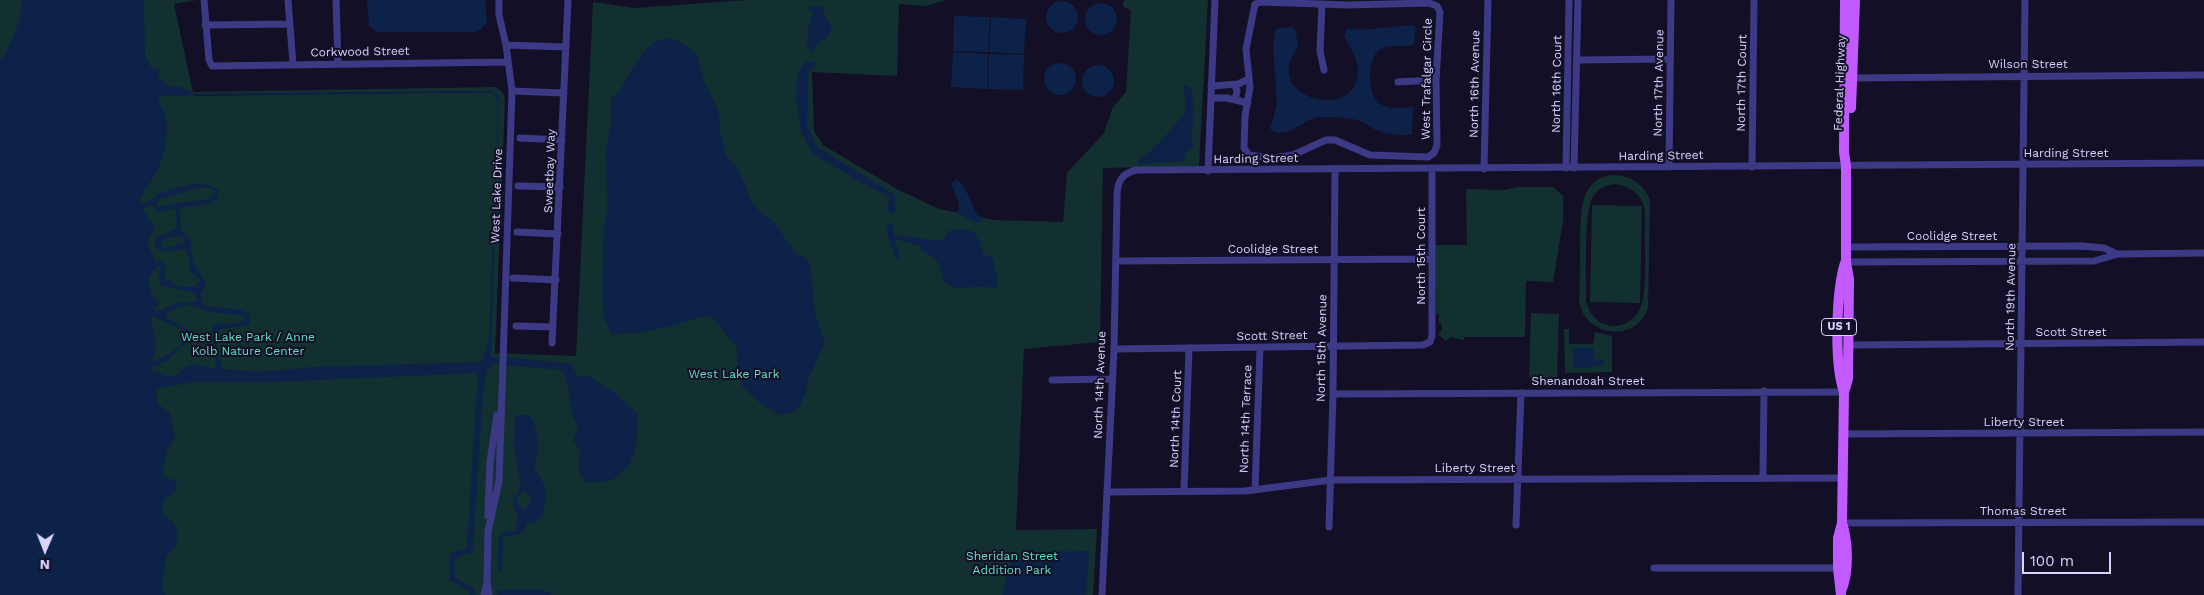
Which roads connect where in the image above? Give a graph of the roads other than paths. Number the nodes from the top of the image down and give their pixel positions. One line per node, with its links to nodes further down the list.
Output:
1 (204, 0): 16 (street)
2 (288, 0): 17 (street)
3 (336, 0): 23 (street)
4 (499, 0): 18 (street, West Lake Drive)
5 (568, 0): 19 (street, Sweetbay Way)
6 (1215, 0): 33 (street)
7 (1488, 0): 49 (street, North 16th Avenue)
8 (1570, 0): 46 (street, North 16th Court)
9 (1578, 0): 21 (street, North 16th Court)
10 (1672, 0): 20 (street, North 17th Avenue)
11 (1754, 0): 45 (street, North 17th Court)
12 (1845, 0): 44 (main road, Federal Highway / US 1)
13 (1854, 0): 29 (main road, Federal Highway / US 1)
14 (2025, 0): 27 (street, North 19th Avenue)
15 (1322, 4): 25 (street); 28 (street); 30 (street, West Trafalgar Circle)
16 (205, 24): 17 (street); 24 (street, Corkwood Street)
17 (290, 24): 24 (street)
18 (506, 45): 19 (street); 22 (street, West Lake Drive)
19 (566, 47): 35 (street, Sweetbay Way)
20 (1670, 59): 21 (street); 43 (street, North 17th Avenue)
21 (1578, 60): 46 (street, North 16th Court)
22 (508, 62): 23 (street, Corkwood Street); 34 (street, West Lake Drive)
23 (338, 63): 24 (street, Corkwood Street)
24 (293, 64)
25 (1324, 70)
26 (2204, 74): 27 (street, Wilson Street)
27 (2025, 75): 29 (street, Wilson Street); 42 (street, North 19th Avenue)
28 (1249, 78): 32 (street); 38 (street)
29 (1852, 78): 44 (main road, Federal Highway / US 1)
30 (1436, 80): 31 (street); 38 (street, West Trafalgar Circle)
31 (1398, 82)
32 (1235, 85): 33 (street); 37 (street)
33 (1211, 86): 36 (street)
34 (512, 91): 35 (street); 86 (street, West Lake Drive)
35 (564, 93): 40 (street, Sweetbay Way)
36 (1211, 98): 37 (street); 50 (street)
37 (1235, 100): 38 (street)
38 (1248, 103)
39 (520, 138): 40 (street)
40 (562, 140): 53 (street, Sweetbay Way)
41 (2204, 163): 42 (street, Harding Street)
42 (2025, 165): 44 (street, Harding Street); 58 (street, North 19th Avenue)
43 (1669, 166): 45 (street, Harding Street); 46 (street, Harding Street)
44 (1846, 166): 45 (street, Harding Street); 56 (main road, Federal Highway / US 1)
45 (1752, 167)
46 (1570, 168): 49 (street, Harding Street)
47 (1335, 169): 48 (street, Harding Street); 50 (street, Harding Street); 62 (street, North 15th Avenue)
48 (1432, 170): 49 (street, Harding Street); 61 (street, North 15th Court)
49 (1484, 170)
50 (1208, 171): 51 (street, Harding Street)
51 (1122, 178): 63 (street, North 14th Avenue)
52 (518, 186): 53 (street)
53 (560, 187): 55 (street, Sweetbay Way)
54 (517, 232): 55 (street)
55 (558, 234): 68 (street, Sweetbay Way)
56 (1846, 247): 57 (street, Coolidge Street); 64 (main road, Federal Highway / US 1)
57 (1887, 247): 58 (street, Coolidge Street); 65 (street)
58 (2023, 247): 60 (street, Coolidge Street); 66 (street, North 19th Avenue)
59 (2204, 253): 60 (street, Coolidge Street)
60 (2118, 254): 66 (street, Coolidge Street)
61 (1431, 259): 62 (street, Coolidge Street); 71 (street, North 15th Court)
62 (1334, 260): 63 (street, Coolidge Street); 76 (street, North 15th Avenue)
63 (1116, 261): 79 (street, North 14th Avenue)
64 (1846, 262): 65 (street, Coolidge Street); 75 (main road, Federal Highway / US 1); 83 (main road, Federal Highway / US 1)
65 (1888, 262): 66 (street, Coolidge Street)
66 (2023, 262): 74 (street, North 19th Avenue)
67 (513, 278): 68 (street)
68 (556, 280): 70 (street, Sweetbay Way)
69 (516, 326): 70 (street)
70 (553, 327): 73 (street, Sweetbay Way)
71 (1430, 342): 76 (street, Scott Street)
72 (2204, 342): 74 (street, Scott Street)
73 (552, 343)
74 (2022, 344): 75 (street, Scott Street); 88 (street, North 19th Avenue)
75 (1849, 345): 83 (main road, Federal Highway / US 1)
76 (1334, 346): 78 (street, Scott Street); 85 (street, North 15th Avenue)
77 (1189, 348): 78 (street, Scott Street); 79 (street, Scott Street); 97 (street, North 14th Court)
78 (1260, 348): 96 (street, North 14th Terrace)
79 (1114, 349): 80 (street, North 14th Avenue)
80 (1112, 379): 81 (street); 98 (street, North 14th Avenue)
81 (1052, 380)
82 (1764, 391): 83 (street, Shenandoah Street); 84 (street, Shenandoah Street); 90 (street)
83 (1844, 392): 89 (main road, Federal Highway / US 1)
84 (1521, 393): 85 (street, Shenandoah Street); 94 (street)
85 (1333, 394): 93 (street, North 15th Avenue)
86 (500, 395): 92 (street, West Lake Drive); 95 (street, West Lake Drive)
87 (2204, 432): 88 (street, Liberty Street)
88 (2021, 433): 89 (street, Liberty Street); 99 (street, North 19th Avenue)
89 (1843, 434): 91 (main road, Federal Highway / US 1)
90 (1763, 478): 91 (street, Liberty Street); 94 (street, Liberty Street)
91 (1843, 478): 101 (main road, Federal Highway / US 1)
92 (489, 480): 95 (street); 104 (street, West Lake Drive)
93 (1330, 480): 94 (street, Liberty Street); 96 (street, Liberty Street); 103 (street, North 15th Avenue)
94 (1518, 480): 102 (street)
95 (499, 481): 104 (street, West Lake Drive)
96 (1255, 490): 97 (street, Liberty Street)
97 (1184, 491): 98 (street, Liberty Street)
98 (1108, 492): 111 (street, North 14th Avenue)
99 (2020, 522): 100 (street, Thomas Street); 101 (street, Thomas Street); 112 (street, North 19th Avenue)
100 (2204, 522)
101 (1842, 523): 106 (main road, Federal Highway / US 1); 108 (main road, Federal Highway / US 1)
102 (1516, 525)
103 (1329, 527)
104 (488, 532): 107 (street, West Lake Drive)
105 (1654, 568): 106 (street)
106 (1838, 568): 108 (main road, Federal Highway / US 1)
107 (487, 582): 109 (street, West Lake Drive); 110 (street, West Lake Drive)
108 (1841, 593)
109 (484, 595)
110 (489, 595)
111 (1102, 595)
112 (2018, 595)

